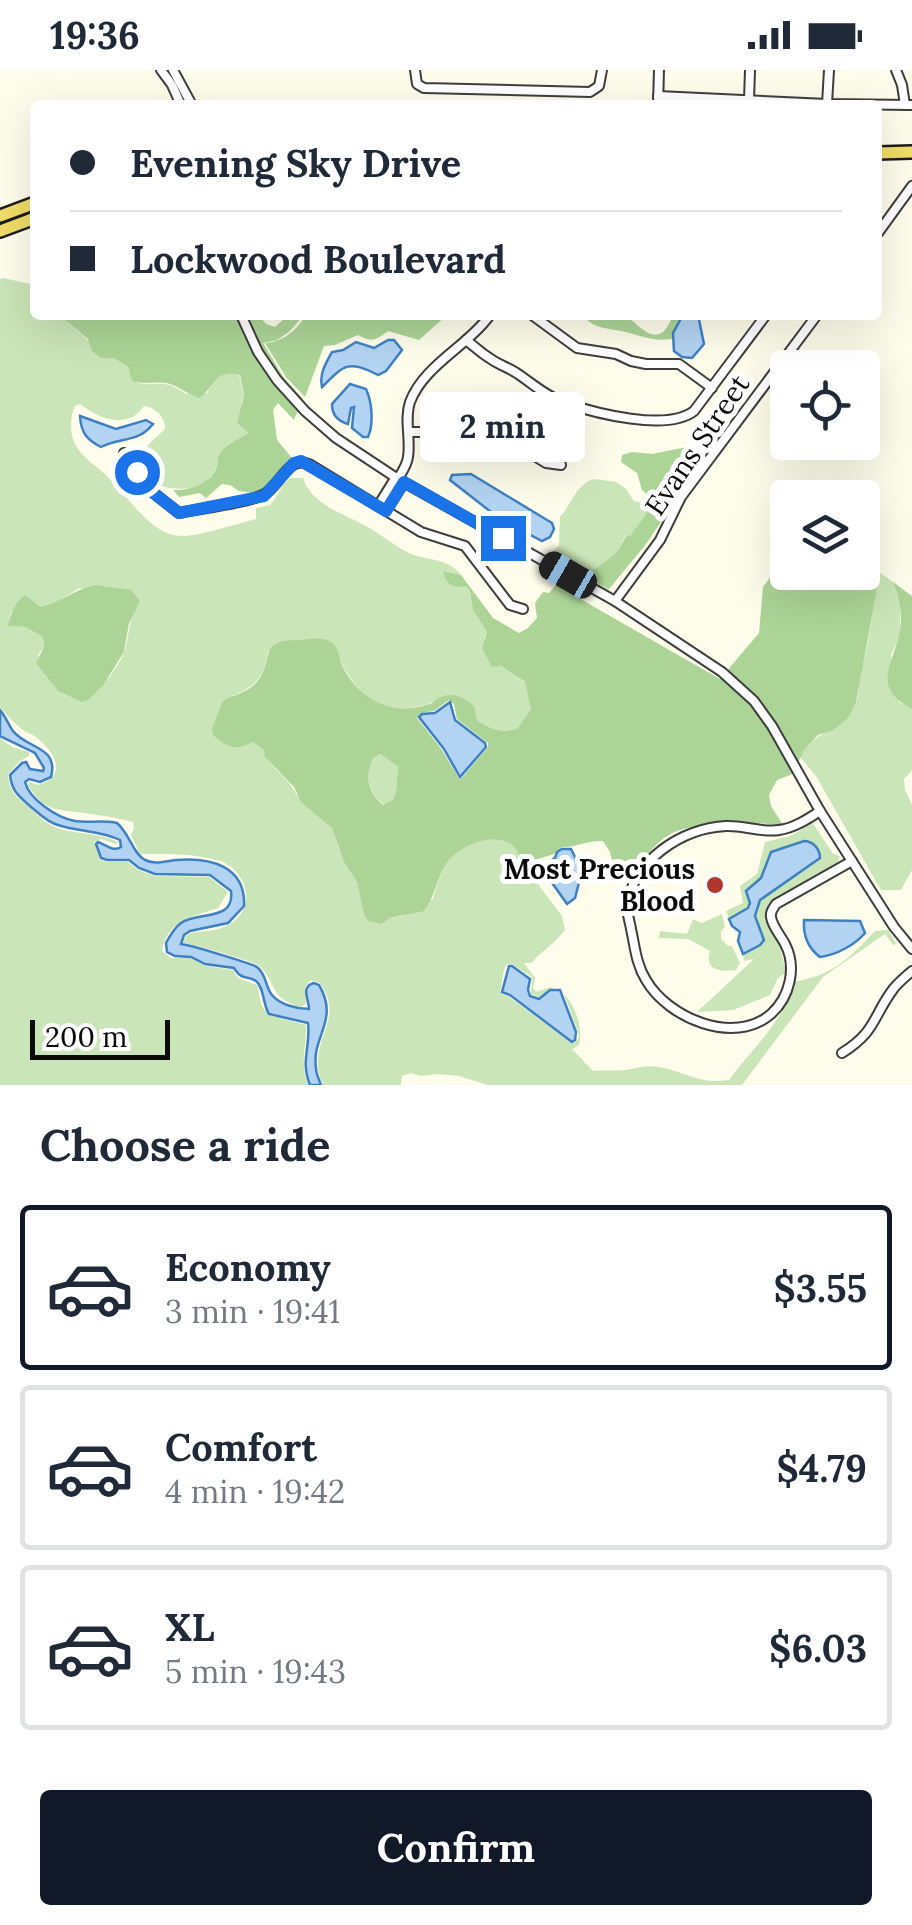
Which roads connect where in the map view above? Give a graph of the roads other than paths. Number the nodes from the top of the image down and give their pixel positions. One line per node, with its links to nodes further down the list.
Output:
1 (162, 70): 9 (street)
2 (173, 70): 10 (street)
3 (415, 70): 4 (street)
4 (602, 70)
5 (659, 70): 11 (street)
6 (750, 70): 12 (street)
7 (829, 70): 13 (street)
8 (896, 70): 15 (street)
9 (179, 100)
10 (189, 100)
11 (658, 100)
12 (749, 100)
13 (828, 100)
14 (882, 105): 15 (street)
15 (909, 105)
16 (912, 152): 17 (main road)
17 (882, 153)
18 (912, 186): 22 (street)
19 (30, 206): 21 (main road)
20 (30, 219): 21 (main road)
21 (3, 222)
22 (882, 227)
23 (243, 320): 33 (street)
24 (485, 320): 28 (street)
25 (539, 320): 29 (street)
26 (762, 320): 29 (street)
27 (813, 320): 35 (street, Evans Street)
28 (466, 340): 29 (street); 30 (street)
29 (712, 388)
30 (408, 432): 32 (street); 33 (street)
31 (124, 454): 34 (street)
32 (561, 466)
33 (400, 479): 34 (street); 35 (street)
34 (382, 509): 36 (street)
35 (615, 602): 37 (street)
36 (523, 608)
37 (820, 811): 38 (street); 38 (street)
38 (852, 862): 39 (street)
39 (912, 949)
40 (912, 971): 41 (street)
41 (842, 1053)

